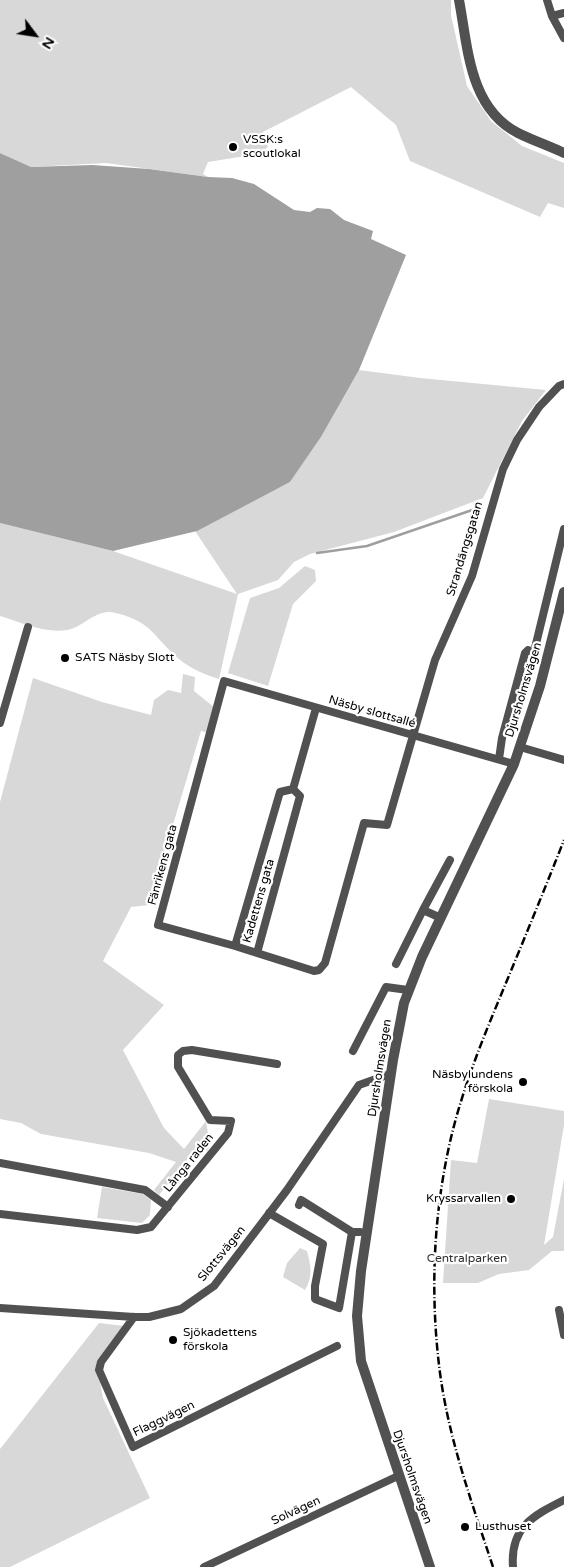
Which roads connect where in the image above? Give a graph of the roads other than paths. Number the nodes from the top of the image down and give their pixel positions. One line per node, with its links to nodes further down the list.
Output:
1 (459, 0): 6 (street)
2 (547, 0): 4 (street)
3 (564, 13): 4 (street)
4 (552, 16): 5 (street)
5 (564, 38)
6 (564, 153)
7 (561, 385): 8 (street); 15 (street, Strandängsgatan)
8 (564, 393)
9 (564, 529): 17 (street)
10 (564, 592): 16 (street, Djursholmsvägen)
11 (28, 627): 14 (street)
12 (224, 681): 13 (street, Näsby slottsallé); 24 (street, Fänrikens gata)
13 (316, 708): 15 (street, Näsby slottsallé); 20 (street, Kadettens gata)
14 (0, 723)
15 (412, 735): 17 (street, Näsby slottsallé); 25 (street, Kadettens gata)
16 (520, 747): 18 (street); 19 (street, Djursholmsvägen)
17 (499, 759): 19 (street, Näsby slottsallé)
18 (564, 760)
19 (514, 764): 23 (street, Djursholmsvägen)
20 (293, 789): 24 (street); 25 (street, Kadettens gata)
21 (450, 860): 22 (street)
22 (423, 910): 23 (street); 26 (street)
23 (441, 918): 27 (street, Djursholmsvägen)
24 (235, 946): 25 (street)
25 (257, 953)
26 (396, 964)
27 (408, 990): 28 (street); 30 (street, Djursholmsvägen)
28 (353, 1051)
29 (277, 1064): 33 (street, Långa raden)
30 (390, 1074): 34 (street, Slottsvägen); 41 (street, Djursholmsvägen)
31 (0, 1163): 33 (street, Långa raden)
32 (299, 1205): 34 (street)
33 (168, 1207): 35 (street, Långa raden)
34 (269, 1213): 38 (street, Slottsvägen)
35 (0, 1214)
36 (0, 1308): 38 (street, Slottsvägen)
37 (559, 1310): 39 (street)
38 (134, 1317): 40 (street, Flaggvägen)
39 (564, 1334)
40 (337, 1346)
41 (398, 1476): 43 (street, Solvägen); 44 (street, Djursholmsvägen)
42 (564, 1500): 45 (street)
43 (204, 1567)
44 (430, 1567)
45 (513, 1567)

